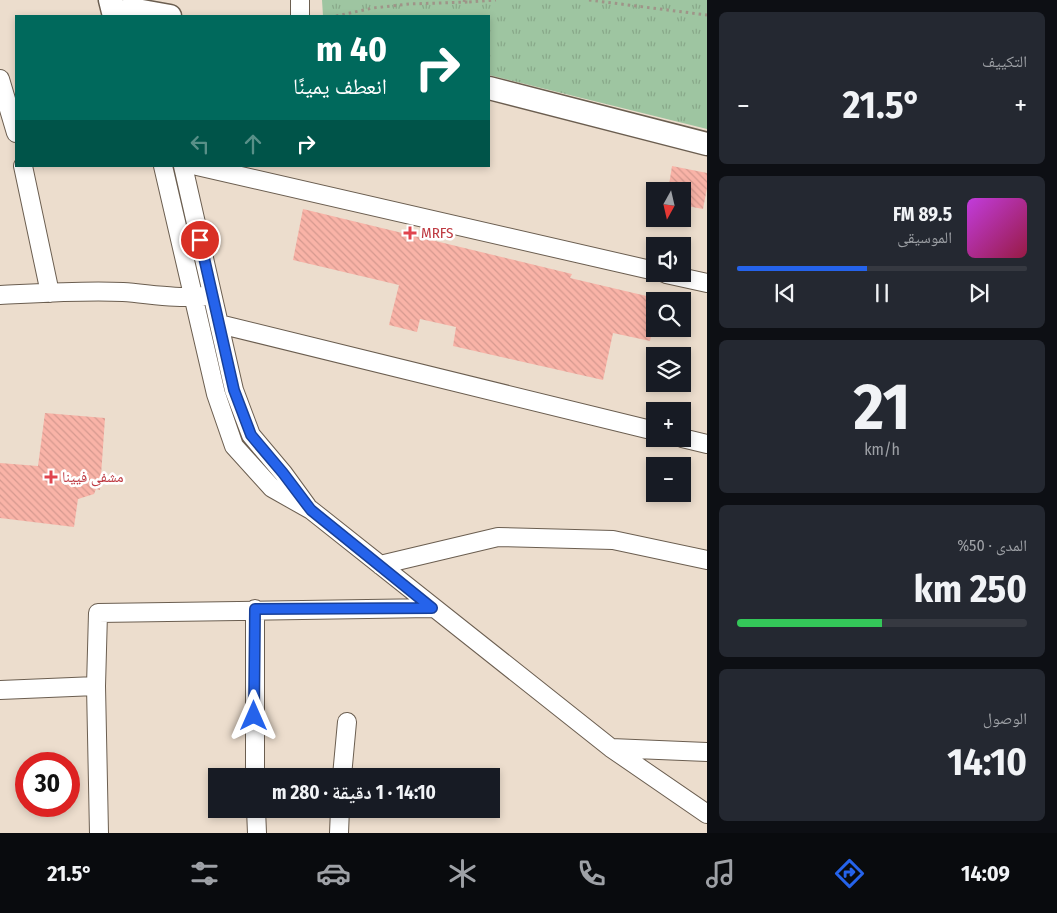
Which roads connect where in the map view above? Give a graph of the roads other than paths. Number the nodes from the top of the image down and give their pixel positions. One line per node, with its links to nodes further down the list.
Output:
1 (300, 0): 4 (street)
2 (124, 9): 3 (main road)
3 (163, 15)
4 (300, 15)
5 (0, 79): 7 (street)
6 (490, 88): 10 (main road)
7 (15, 129)
8 (15, 132): 9 (street)
9 (0, 134)
10 (707, 144)
11 (23, 167): 18 (street)
12 (163, 167): 21 (street)
13 (183, 167): 19 (street)
14 (201, 167): 15 (street)
15 (646, 269)
16 (691, 279): 17 (street)
17 (707, 283)
18 (50, 293): 20 (street); 21 (street)
19 (212, 294): 21 (street); 22 (street)
20 (0, 295)
21 (193, 297): 26 (street)
22 (218, 324): 23 (street); 26 (street)
23 (646, 429)
24 (691, 440): 25 (street)
25 (707, 444)
26 (311, 510): 28 (street)
27 (707, 560): 28 (street)
28 (380, 565): 29 (street)
29 (432, 608): 30 (street); 34 (street)
30 (255, 609): 31 (street); 36 (street)
31 (96, 686): 32 (street); 41 (street)
32 (0, 690)
33 (346, 722): 37 (street)
34 (611, 748): 35 (street); 38 (street)
35 (707, 752)
36 (255, 768)
37 (343, 768)
38 (707, 814)
39 (256, 818): 42 (street)
40 (340, 818): 43 (street)
41 (99, 833)
42 (257, 833)
43 (339, 833)

